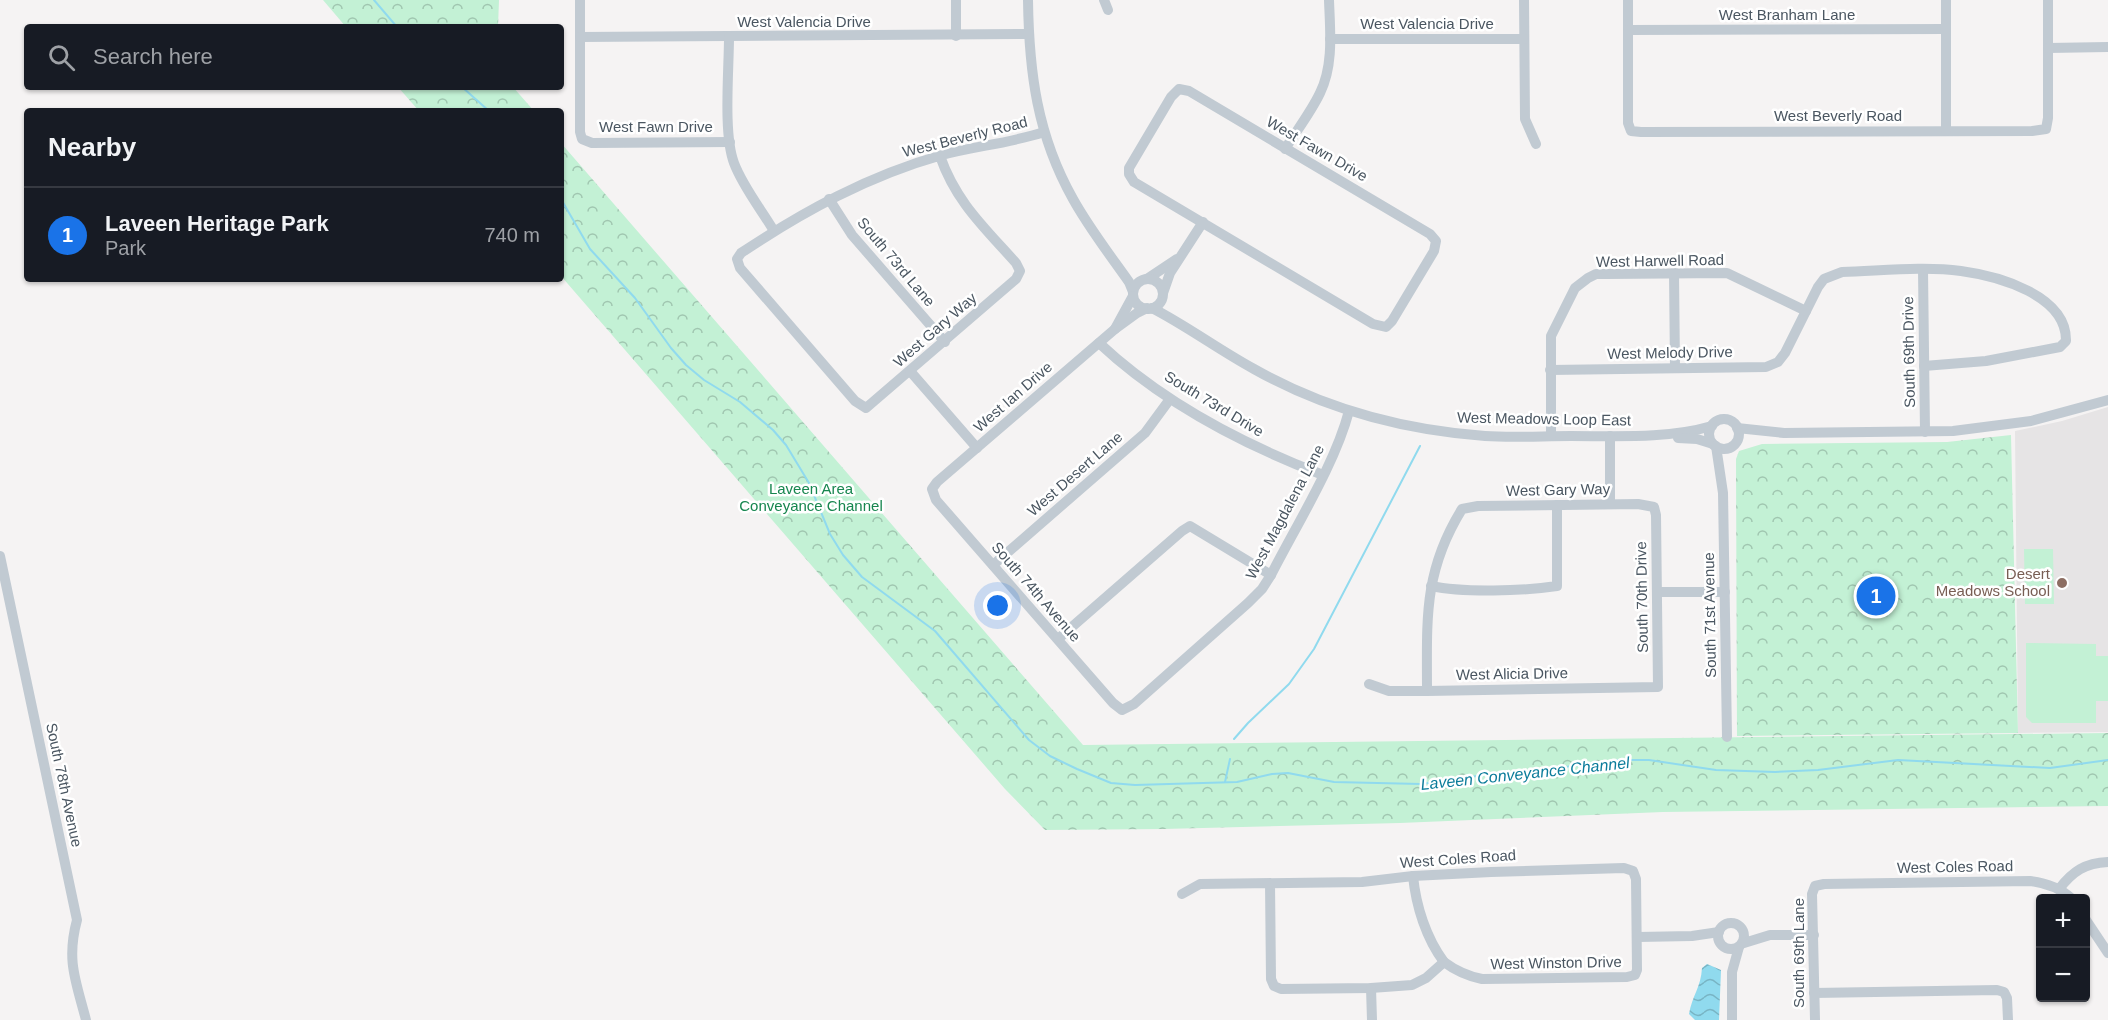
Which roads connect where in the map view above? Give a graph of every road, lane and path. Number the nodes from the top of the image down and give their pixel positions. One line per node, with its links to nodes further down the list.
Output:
1 (580, 0): 13 (street)
2 (956, 0): 12 (street)
3 (1028, 0): 11 (street)
4 (1329, 0): 15 (street)
5 (1524, 0): 16 (street)
6 (1628, 0): 10 (street)
7 (1947, 0): 9 (street)
8 (2048, 0): 18 (street)
9 (1946, 29): 10 (street, West Branham Lane); 19 (street)
10 (1628, 30): 19 (street, West Beverly Road)
11 (1029, 34): 12 (street, West Valencia Drive); 20 (street)
12 (956, 36): 14 (street, West Valencia Drive)
13 (580, 37): 14 (street, West Valencia Drive); 21 (street, West Fawn Drive)
14 (729, 37): 21 (street)
15 (1330, 39): 16 (street, West Valencia Drive); 23 (street)
16 (1524, 39): 22 (street)
17 (2108, 47): 18 (street)
18 (2048, 48): 19 (street, West Beverly Road)
19 (1946, 131)
20 (1044, 132): 24 (street, West Beverly Road); 28 (street)
21 (730, 142): 27 (street)
22 (1536, 144)
23 (1286, 149): 26 (street, West Fawn Drive); 26 (street, West Fawn Drive)
24 (940, 156): 25 (street, West Beverly Road); 39 (street, West Gary Way)
25 (829, 199): 27 (street, West Beverly Road); 39 (street, South 73rd Lane)
26 (1203, 222): 29 (street)
27 (774, 231): 47 (street, West Beverly Road)
28 (1112, 257): 32 (street); 33 (street)
29 (1180, 257): 32 (street); 34 (street)
30 (1923, 270): 36 (street); 41 (street, South 69th Drive); 41 (street)
31 (1674, 273): 36 (street, West Harwell Road); 42 (street); 43 (street, West Harwell Road)
32 (1145, 279): 33 (street); 34 (street)
33 (1133, 294): 35 (street); 37 (street, West Ian Drive)
34 (1163, 295): 35 (street); 38 (street)
35 (1150, 308): 37 (street, West Ian Drive); 38 (street)
36 (1806, 311): 42 (street, West Melody Drive)
37 (1115, 329): 40 (street, West Ian Drive)
38 (1191, 330): 48 (street, West Meadows Loop East)
39 (945, 342): 44 (street, West Gary Way)
40 (1099, 343): 45 (street, South 73rd Drive); 58 (street, West Ian Drive)
41 (1924, 366): 51 (street, South 69th Drive)
42 (1675, 369): 43 (street, West Melody Drive)
43 (1550, 370): 54 (street)
44 (910, 371): 47 (street, West Gary Way); 58 (street)
45 (1170, 399): 59 (street, South 73rd Drive); 66 (street, West Desert Lane)
46 (2108, 400): 51 (street)
47 (866, 408)
48 (1349, 411): 54 (street, West Meadows Loop East); 59 (street, West Magdalena Lane)
49 (1712, 426): 50 (street); 53 (street); 57 (street)
50 (1737, 428): 52 (street); 56 (street)
51 (1925, 432): 52 (street)
52 (1784, 433): 56 (street)
53 (1666, 435): 55 (street, West Meadows Loop East); 57 (street)
54 (1551, 436): 55 (street, West Meadows Loop East)
55 (1610, 436): 62 (street)
56 (1736, 443): 57 (street); 61 (street, South 71st Avenue)
57 (1715, 445): 61 (street, South 71st Avenue)
58 (977, 448): 60 (street, West Ian Drive)
59 (1323, 475): 67 (street, West Magdalena Lane)
60 (932, 489): 66 (street, South 74th Avenue)
61 (1723, 493): 70 (street, South 71st Avenue)
62 (1610, 504): 63 (street, West Gary Way); 64 (street, West Gary Way)
63 (1557, 505): 68 (street, West Gary Way); 68 (street)
64 (1654, 507): 69 (street, South 70th Drive)
65 (0, 556): 97 (street, South 78th Avenue)
66 (993, 565): 71 (street, South 74th Avenue)
67 (1271, 575): 71 (street); 75 (street, West Magdalena Lane)
68 (1431, 586): 74 (street)
69 (1657, 592): 70 (street); 73 (street, South 70th Drive)
70 (1725, 592): 76 (street, South 71st Avenue)
71 (1058, 639): 75 (street, South 74th Avenue)
72 (1369, 684): 74 (street, West Alicia Drive)
73 (1658, 687): 74 (street, West Alicia Drive)
74 (1427, 691)
75 (1122, 710)
76 (1727, 737)
77 (2108, 862): 81 (street)
78 (1413, 876): 79 (street, West Coles Road); 88 (street, West Coles Road); 92 (street)
79 (1270, 883): 82 (street, West Coles Road); 95 (street)
80 (1815, 886): 81 (street, West Coles Road); 87 (street, South 69th Lane)
81 (2059, 889): 83 (street, West Coles Road)
82 (1182, 894)
83 (2066, 894)
84 (1740, 926): 86 (street); 89 (street); 90 (street)
85 (2090, 927): 91 (street)
86 (1770, 935): 87 (street); 90 (street)
87 (1814, 935): 96 (street, South 69th Lane)
88 (1638, 937): 89 (street); 94 (street, West Coles Road)
89 (1721, 940): 90 (street); 93 (street)
90 (1742, 945): 93 (street)
91 (2108, 953)
92 (1444, 962): 94 (street, West Winston Drive); 95 (street)
93 (1732, 972): 99 (street)
94 (1635, 975)
95 (1371, 988): 98 (street)
96 (1814, 993): 100 (street, South 69th Lane); 101 (street)
97 (86, 1020)
98 (1372, 1020)
99 (1732, 1020)
100 (1815, 1020)
101 (2008, 1020)

